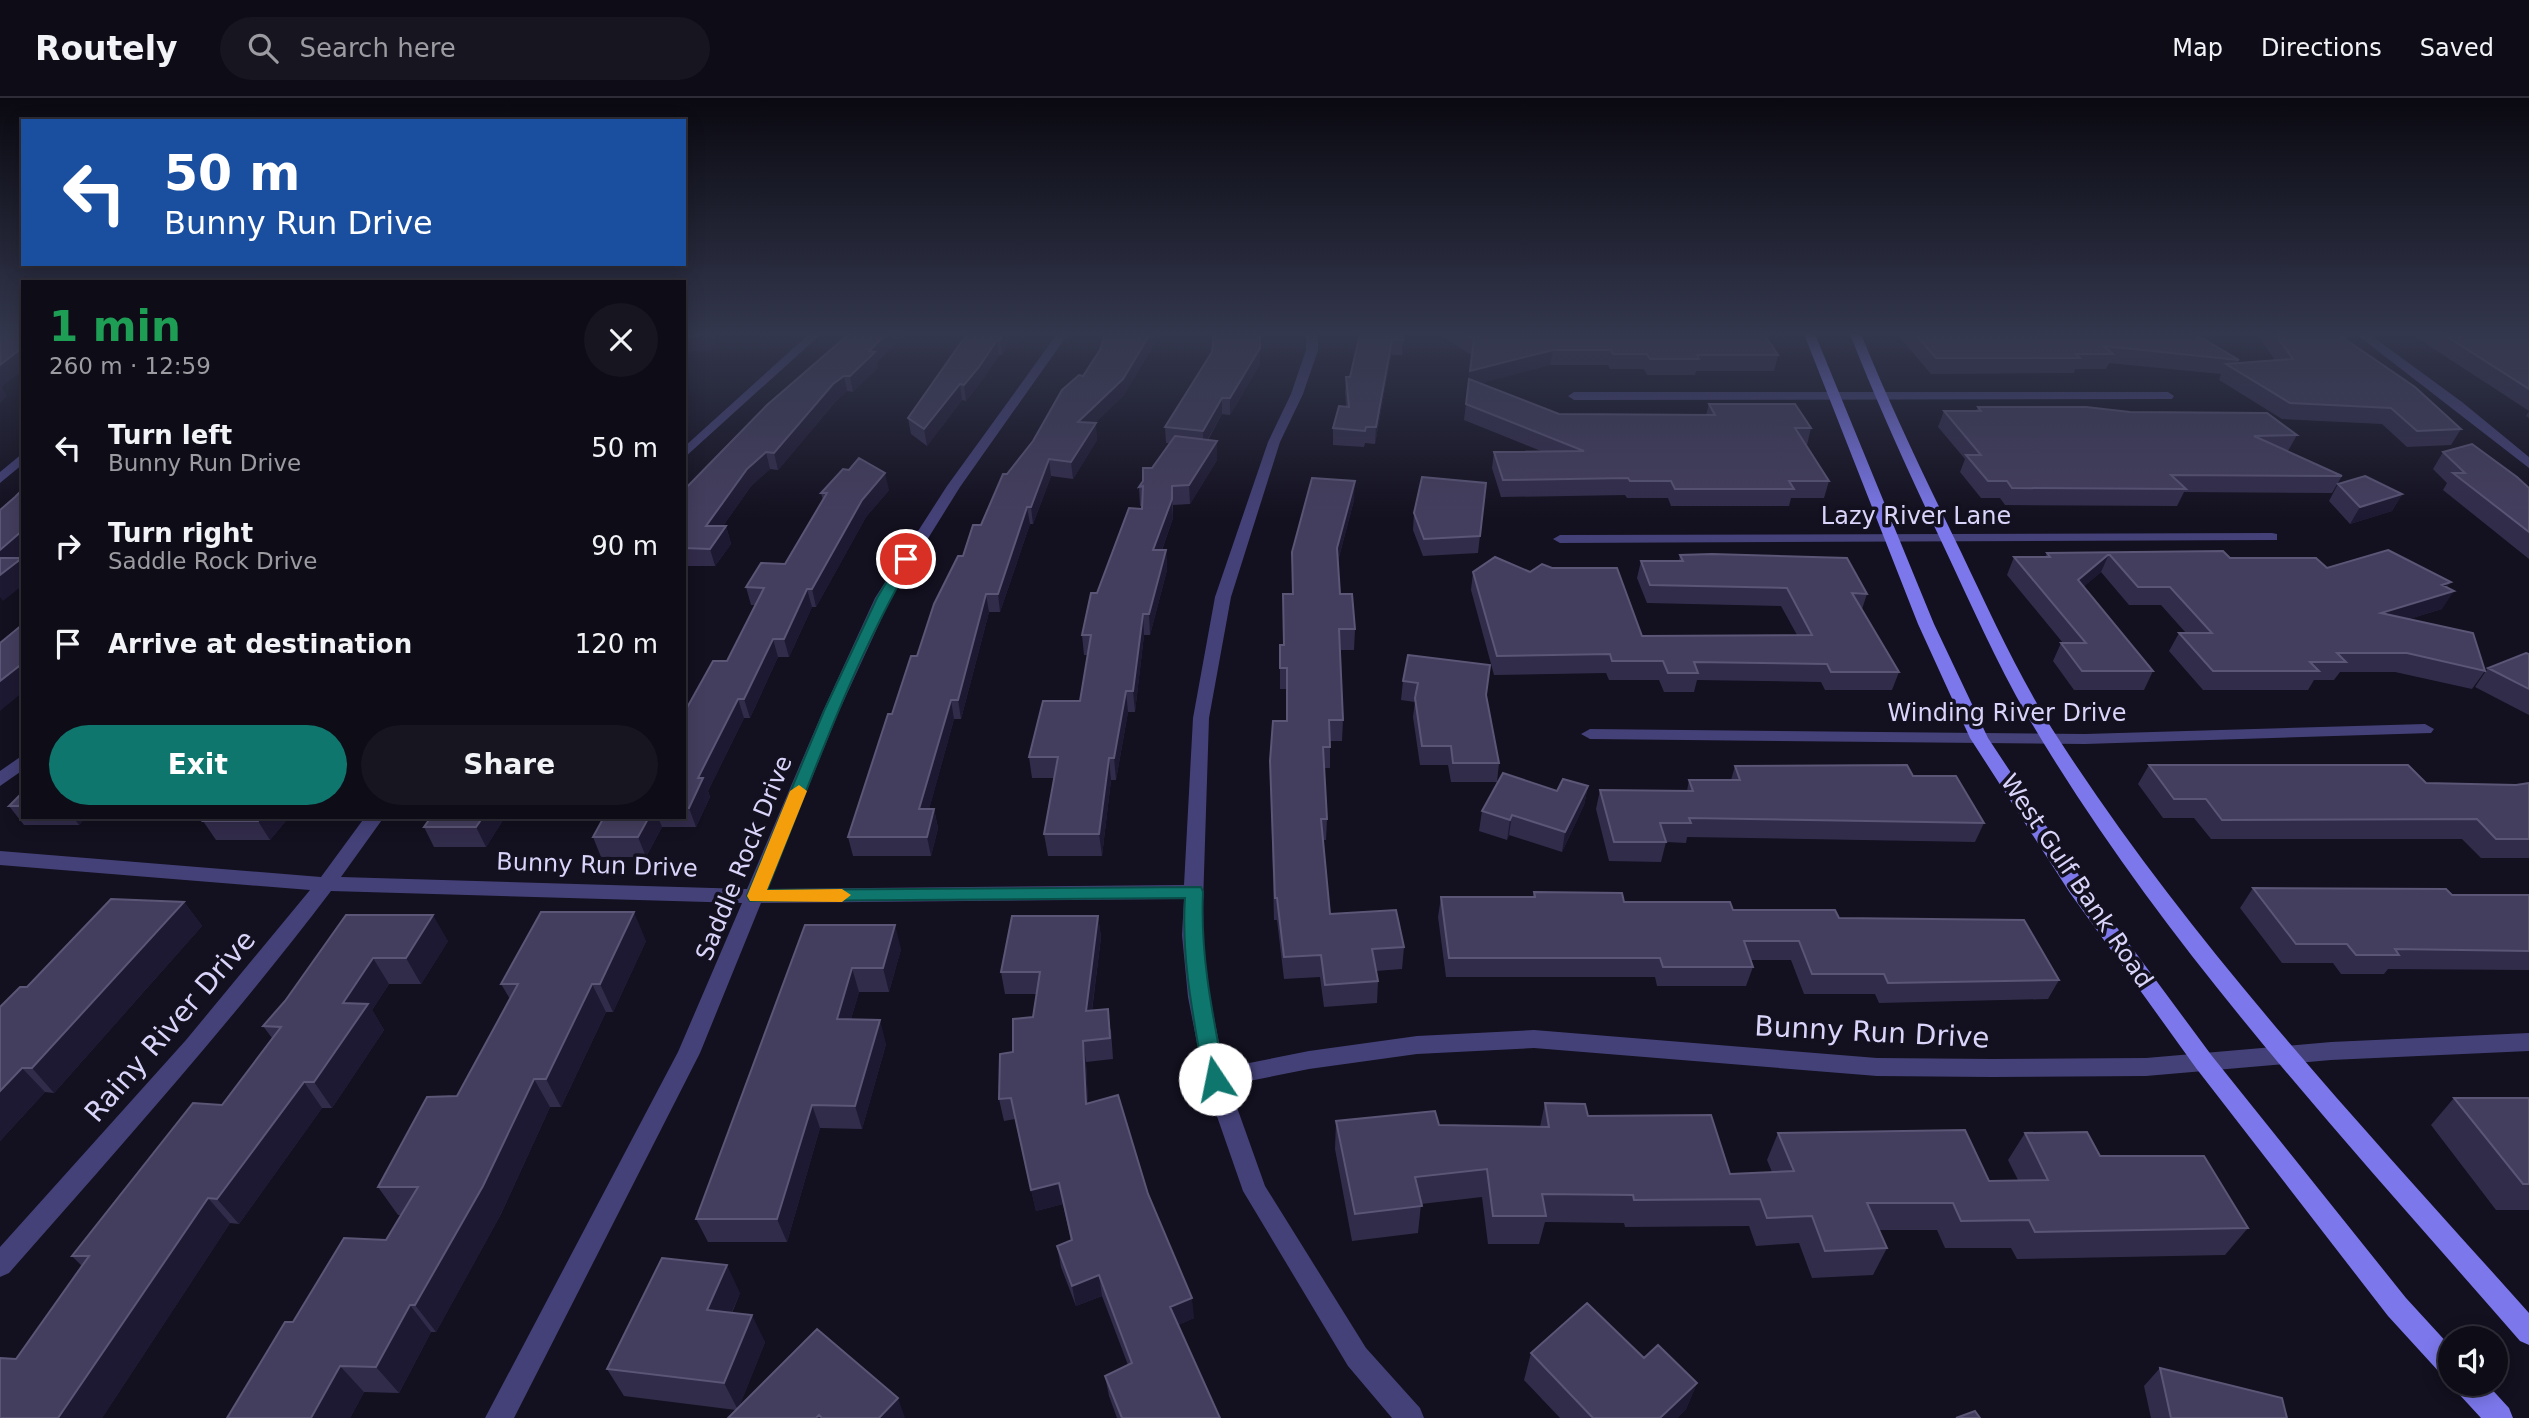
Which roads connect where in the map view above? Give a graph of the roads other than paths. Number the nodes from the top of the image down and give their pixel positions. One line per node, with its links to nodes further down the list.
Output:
1 (748, 396): 10 (street)
2 (1019, 396): 29 (street, Saddle Rock Drive)
3 (1296, 396): 28 (street)
4 (1574, 396): 7 (street)
5 (2168, 396): 8 (street)
6 (2445, 396): 13 (street)
7 (1833, 397): 8 (street); 17 (main road, West Gulf Bank Road)
8 (1880, 397): 18 (main road)
9 (686, 431): 10 (street)
10 (705, 434): 11 (street)
11 (686, 452)
12 (21, 459): 14 (street)
13 (2529, 464)
14 (0, 480)
15 (2272, 537): 18 (street, Lazy River Lane)
16 (1560, 539): 17 (street, Lazy River Lane)
17 (1891, 539): 18 (street, Lazy River Lane); 21 (main road, West Gulf Bank Road)
18 (1947, 539): 22 (main road)
19 (2425, 729): 22 (street, Winding River Drive)
20 (1590, 734): 21 (street, Winding River Drive)
21 (1979, 738): 22 (street, Winding River Drive); 32 (main road, West Gulf Bank Road)
22 (2050, 739): 31 (main road)
23 (21, 763): 24 (street)
24 (0, 780)
25 (374, 819): 27 (street, Rainy River Drive)
26 (0, 859): 27 (street, Bunny Run Drive)
27 (328, 884): 29 (street, Bunny Run Drive); 34 (street, Rainy River Drive)
28 (1194, 892): 29 (street, Bunny Run Drive); 33 (street)
29 (756, 896): 38 (street, Saddle Rock Drive)
30 (2529, 1042): 31 (street, Bunny Run Drive)
31 (2287, 1055): 32 (street, Bunny Run Drive); 35 (main road)
32 (2204, 1062): 33 (street, Bunny Run Drive); 36 (main road, West Gulf Bank Road)
33 (1215, 1079): 39 (street)
34 (0, 1265)
35 (2529, 1332)
36 (2438, 1352)
37 (2479, 1396): 40 (main road)
38 (499, 1418)
39 (1410, 1418)
40 (2499, 1418)

